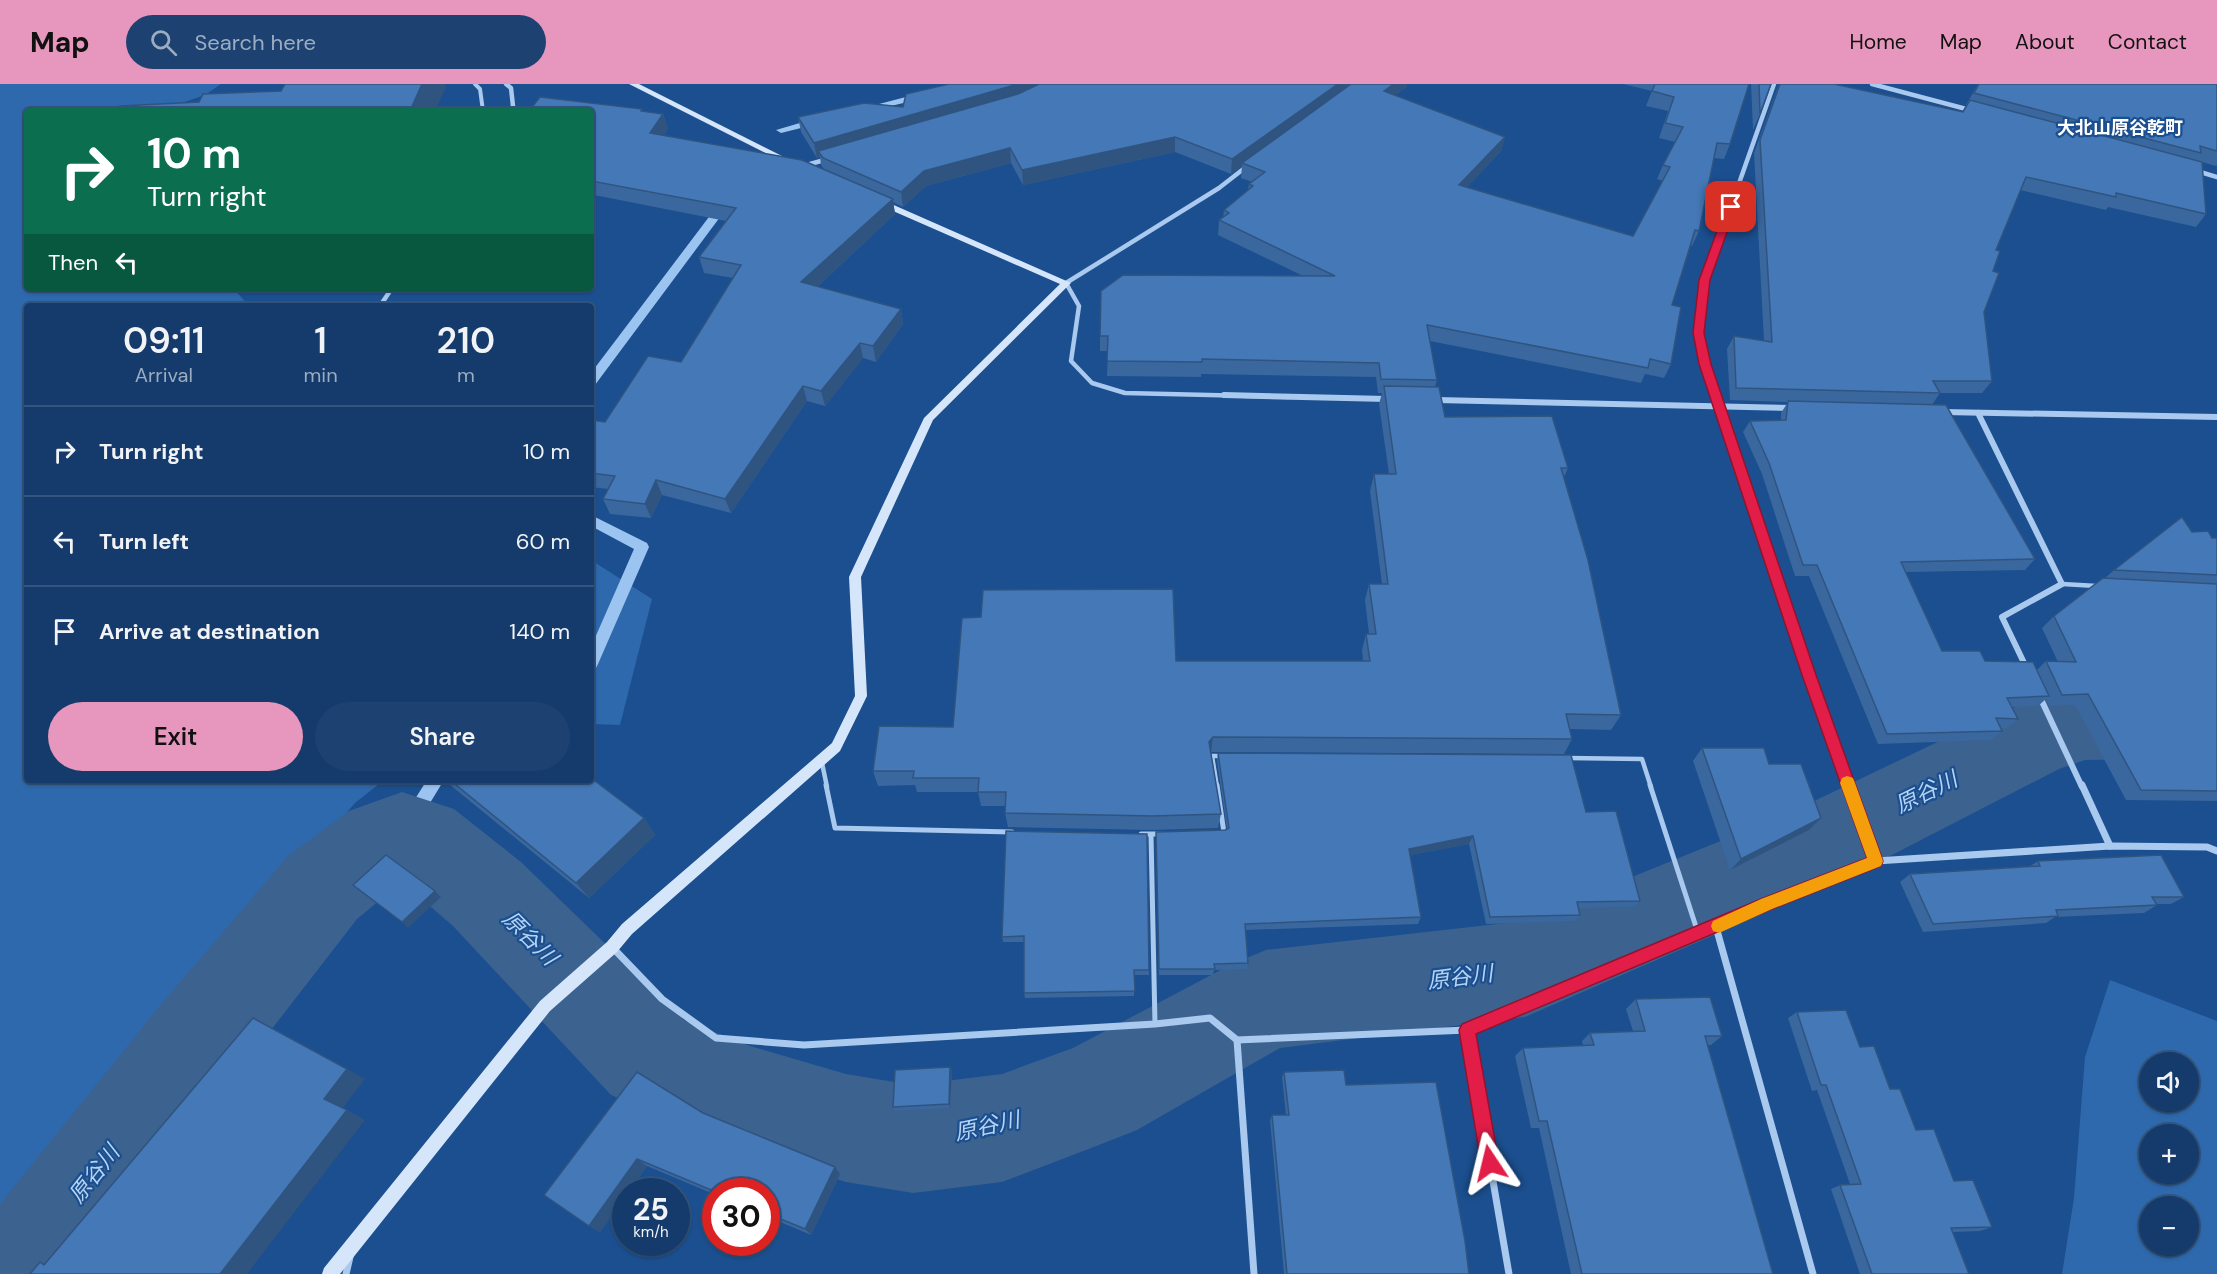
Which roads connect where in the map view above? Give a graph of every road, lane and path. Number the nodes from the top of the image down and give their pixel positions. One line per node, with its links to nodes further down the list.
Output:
1 (475, 84): 6 (lane)
2 (506, 84): 7 (street)
3 (633, 84): 10 (street)
4 (1774, 84): 19 (street)
5 (1872, 84): 8 (street)
6 (483, 108)
7 (512, 108)
8 (1976, 112)
9 (835, 157): 10 (street)
10 (800, 167): 12 (street)
11 (1247, 167): 16 (street)
12 (811, 171)
13 (2194, 171): 14 (street)
14 (2217, 177)
15 (875, 199): 16 (street)
16 (1066, 283): 17 (street); 30 (street)
17 (1397, 399)
18 (1433, 400): 19 (street)
19 (1717, 406): 20 (street); 38 (street)
20 (1800, 408)
21 (1931, 412): 22 (street)
22 (1978, 414): 23 (street); 24 (street)
23 (2217, 417)
24 (2062, 584): 25 (lane); 26 (street)
25 (2098, 586)
26 (2032, 679)
27 (2037, 690): 36 (street)
28 (1224, 756): 32 (lane)
29 (1558, 758): 40 (lane)
30 (821, 759): 31 (lane); 41 (street)
31 (1022, 832)
32 (1213, 833)
33 (1139, 834): 35 (lane)
34 (1172, 834): 35 (lane)
35 (1151, 835): 42 (lane)
36 (2110, 846): 37 (street); 38 (street)
37 (2217, 851)
38 (1876, 861): 39 (street)
39 (1716, 927): 40 (street); 50 (street)
40 (1698, 933): 43 (street)
41 (610, 949): 42 (street); 45 (street)
42 (1155, 1024): 44 (street)
43 (1467, 1030): 44 (street); 49 (street)
44 (1237, 1040): 48 (street)
45 (352, 1244): 46 (street); 47 (street)
46 (330, 1274)
47 (346, 1274)
48 (1254, 1274)
49 (1509, 1274)
50 (1813, 1274)

